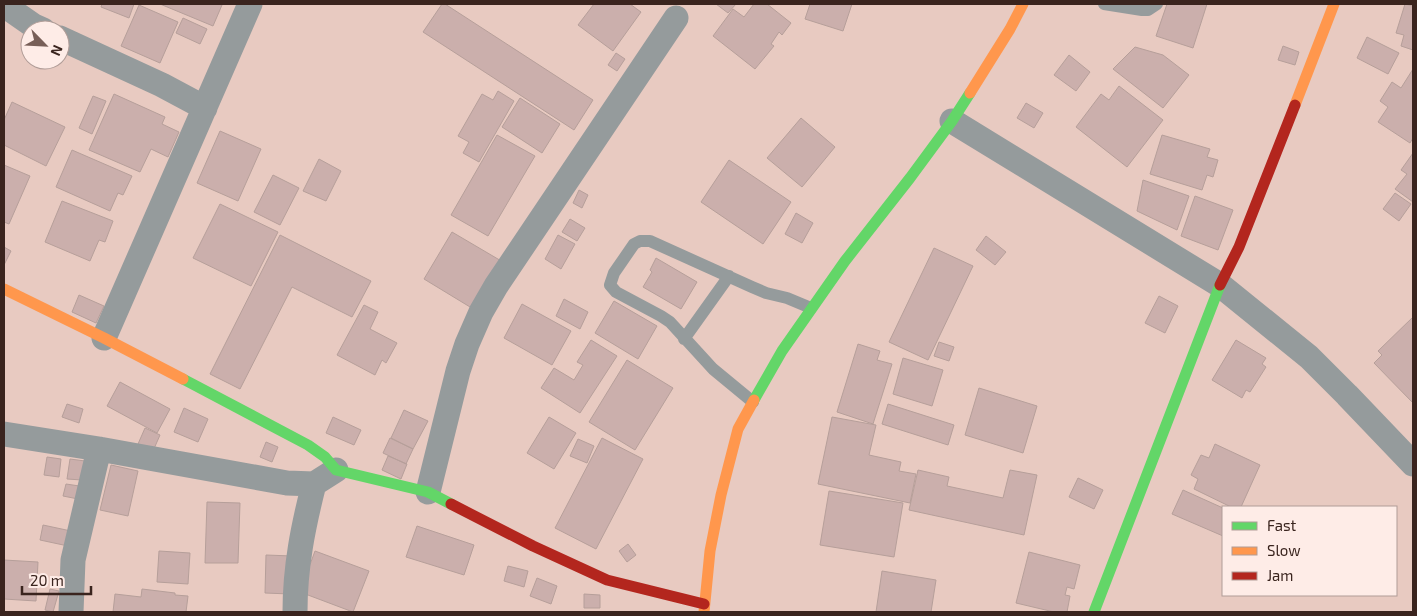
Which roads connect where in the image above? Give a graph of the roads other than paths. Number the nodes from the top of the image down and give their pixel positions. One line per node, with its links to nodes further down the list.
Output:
1 (10, 4): 8 (street)
2 (250, 4): 10 (street)
3 (1024, 4): 11 (street)
4 (1104, 4): 5 (lane)
5 (1157, 4)
6 (1334, 4): 13 (street)
7 (676, 18): 24 (street)
8 (25, 20)
9 (70, 43): 10 (street)
10 (204, 108): 16 (street)
11 (952, 121): 13 (street); 15 (street)
12 (729, 276): 15 (lane); 17 (lane); 17 (lane)
13 (1220, 285): 21 (street); 28 (street)
14 (4, 289): 16 (street)
15 (811, 308): 18 (street)
16 (104, 338): 22 (street)
17 (684, 338): 18 (lane)
18 (753, 402): 25 (street)
19 (4, 434): 20 (street)
20 (99, 449): 23 (street); 26 (street)
21 (1413, 464)
22 (336, 470): 23 (street); 24 (street)
23 (314, 484): 27 (street)
24 (428, 492): 25 (street)
25 (704, 608)
26 (71, 612)
27 (294, 612)
28 (1094, 612)

